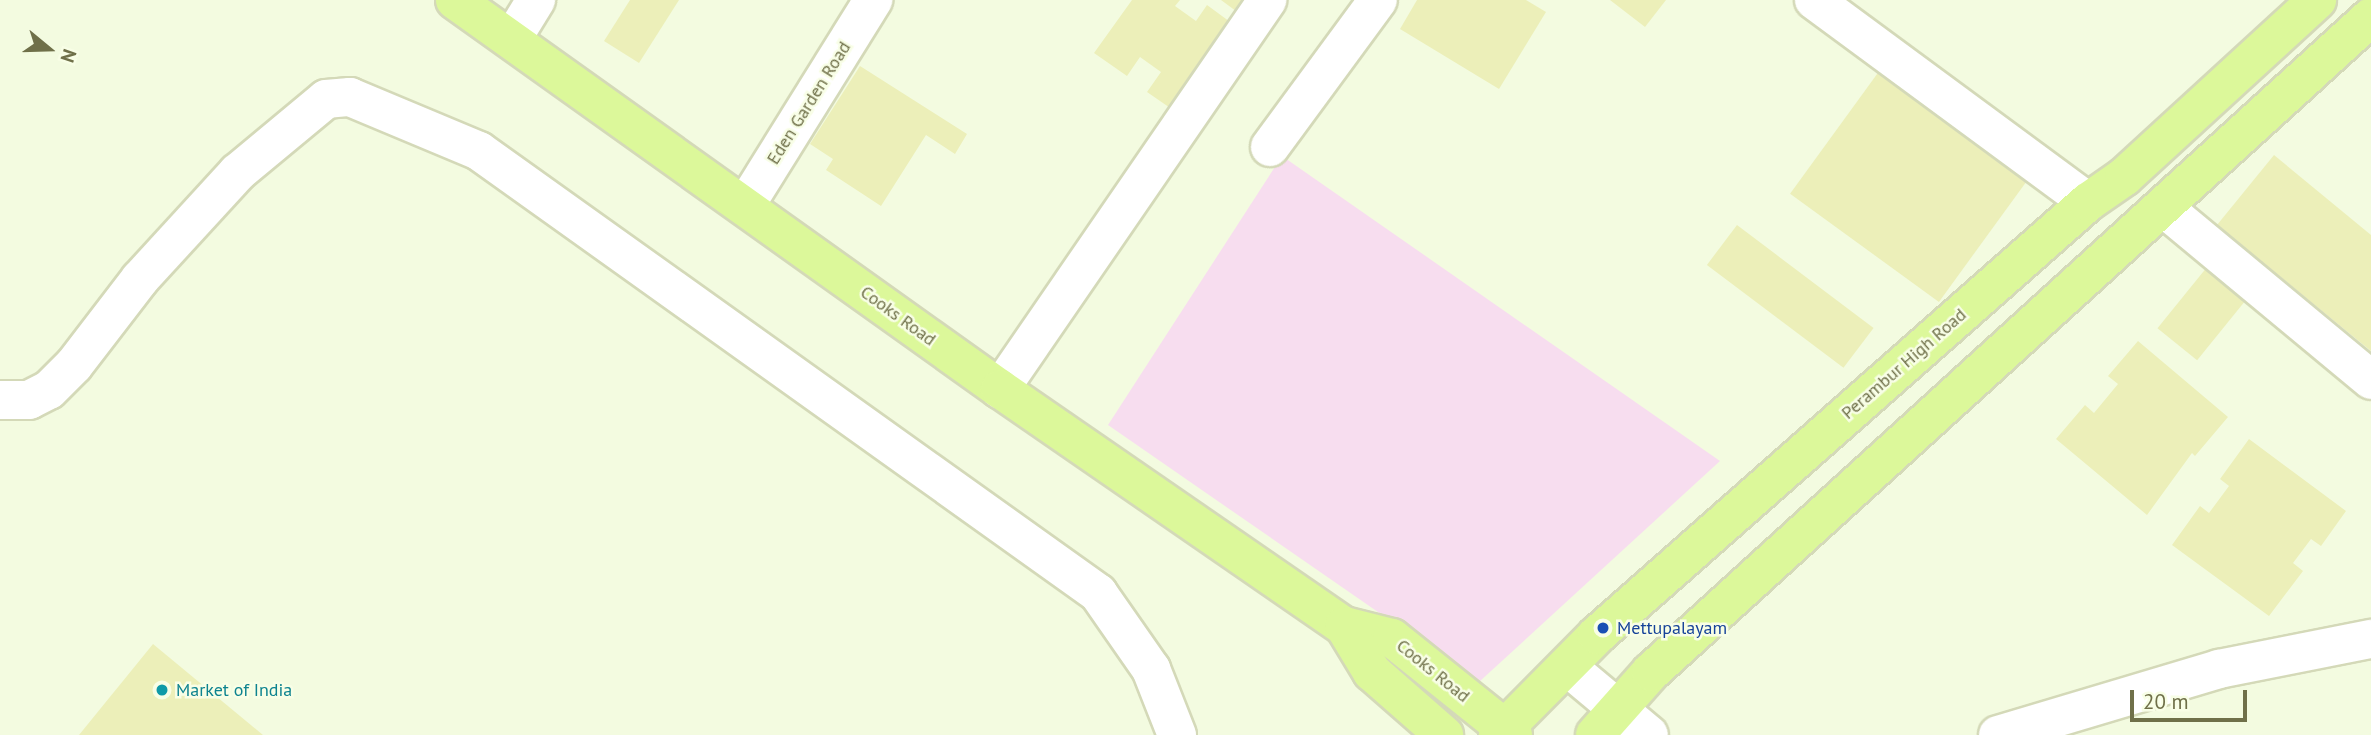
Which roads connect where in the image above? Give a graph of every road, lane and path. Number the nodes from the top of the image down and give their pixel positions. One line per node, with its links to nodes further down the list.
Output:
1 (455, 0): 9 (main road, Cooks Road)
2 (536, 0): 9 (street)
3 (873, 0): 14 (street, Eden Garden Road)
4 (1267, 0): 16 (street)
5 (1378, 0): 10 (street)
6 (1814, 0): 13 (street)
7 (2317, 0): 11 (main road, Perambur High Road)
8 (2367, 28): 12 (main road)
9 (512, 39): 14 (main road, Cooks Road)
10 (1270, 147)
11 (2142, 160): 12 (main road); 13 (main road, Perambur High Road)
12 (2171, 201): 15 (street); 21 (main road)
13 (2088, 202): 20 (main road, Perambur High Road)
14 (745, 206): 16 (main road, Cooks Road)
15 (2371, 380)
16 (1000, 389): 18 (main road, Cooks Road)
17 (0, 400): 23 (street)
18 (1344, 626): 22 (main road, Cooks Road); 24 (main road, Cooks Road)
19 (2371, 639): 26 (street)
20 (1569, 668): 21 (street); 22 (main road, Perambur High Road)
21 (1606, 723): 25 (street)
22 (1505, 733)
23 (1177, 735)
24 (1444, 735)
25 (1649, 735)
26 (1998, 735)

